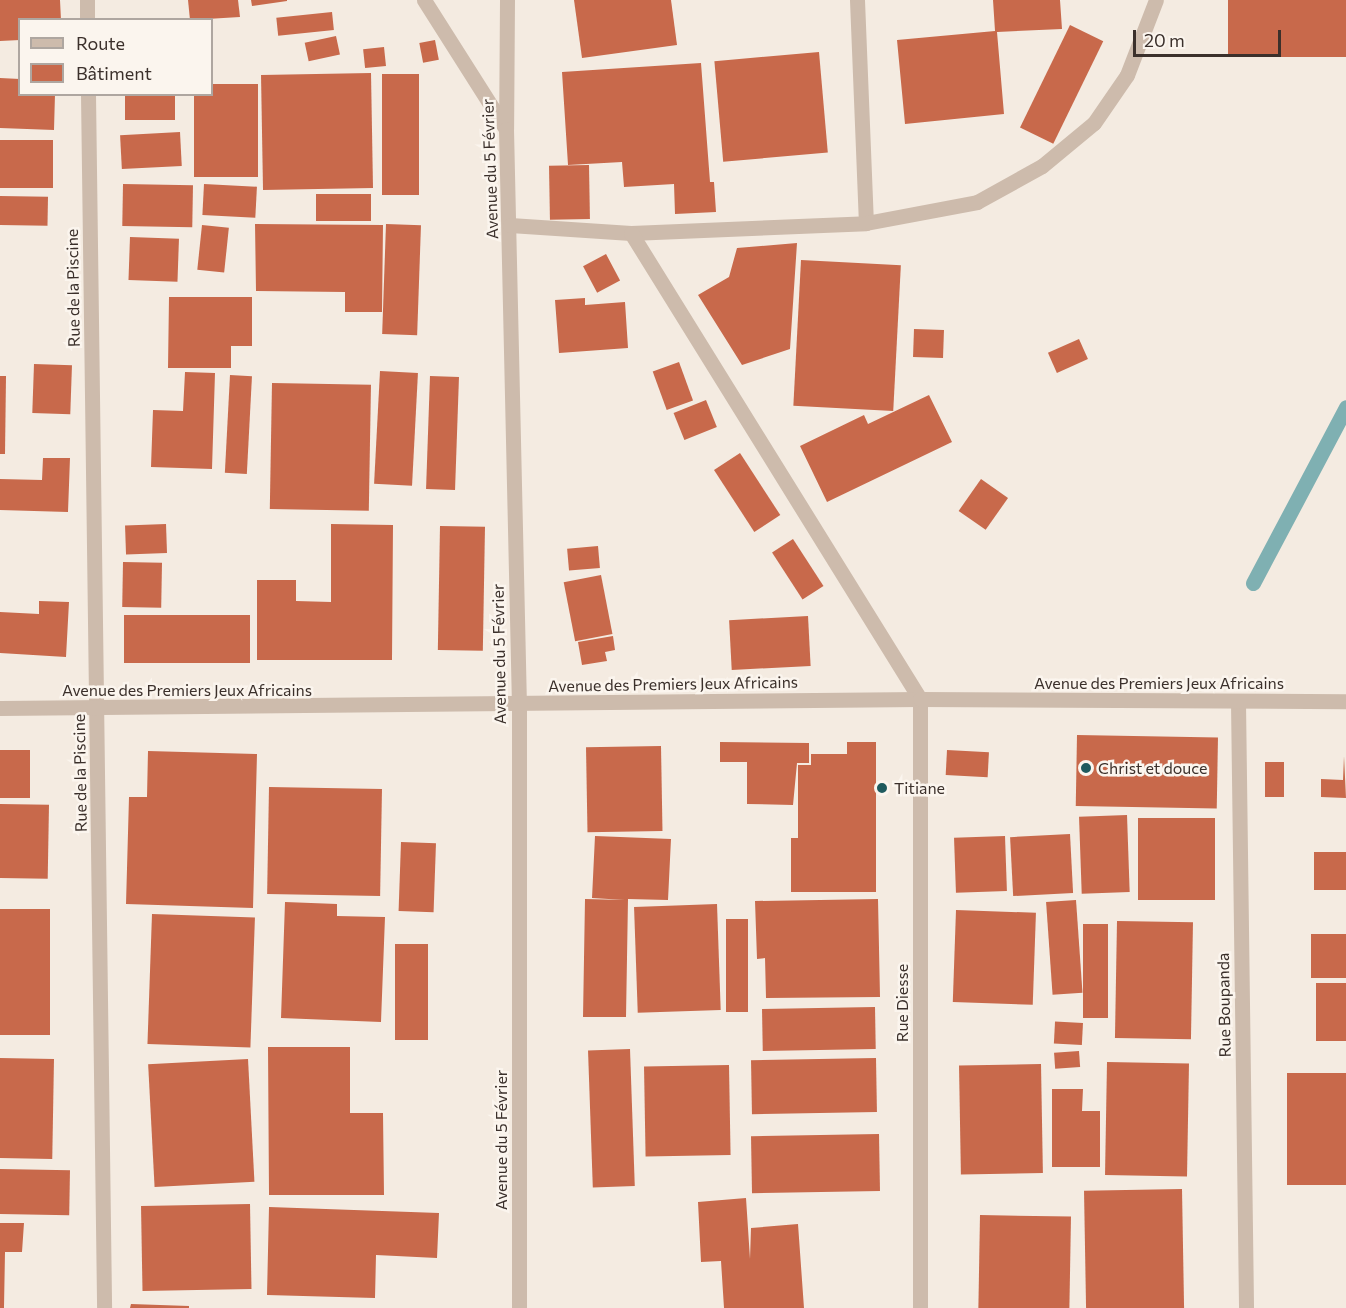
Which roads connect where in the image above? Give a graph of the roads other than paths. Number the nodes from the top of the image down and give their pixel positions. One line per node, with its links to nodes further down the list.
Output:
1 (87, 0): 6 (street)
2 (424, 0): 8 (street)
3 (507, 0): 8 (street, Avenue du 5 Février)
4 (857, 0): 9 (street)
5 (1156, 0): 9 (street)
6 (87, 18)
7 (88, 96): 17 (street, Rue de la Piscine)
8 (506, 129): 10 (street, Avenue du 5 Février)
9 (866, 223): 11 (street)
10 (510, 225): 11 (street); 15 (street, Avenue du 5 Février)
11 (631, 233): 12 (street)
12 (920, 699): 14 (street, Avenue des Premiers Jeux Africains); 15 (street, Avenue des Premiers Jeux Africains); 20 (street, Rue Diesse)
13 (1346, 701): 14 (street, Avenue des Premiers Jeux Africains)
14 (1238, 702): 21 (street, Rue Boupanda)
15 (519, 705): 17 (street, Avenue des Premiers Jeux Africains); 19 (street, Avenue du 5 Février)
16 (0, 708): 17 (street, Avenue des Premiers Jeux Africains)
17 (98, 710): 18 (street, Rue de la Piscine)
18 (104, 1308)
19 (519, 1308)
20 (920, 1308)
21 (1246, 1308)

